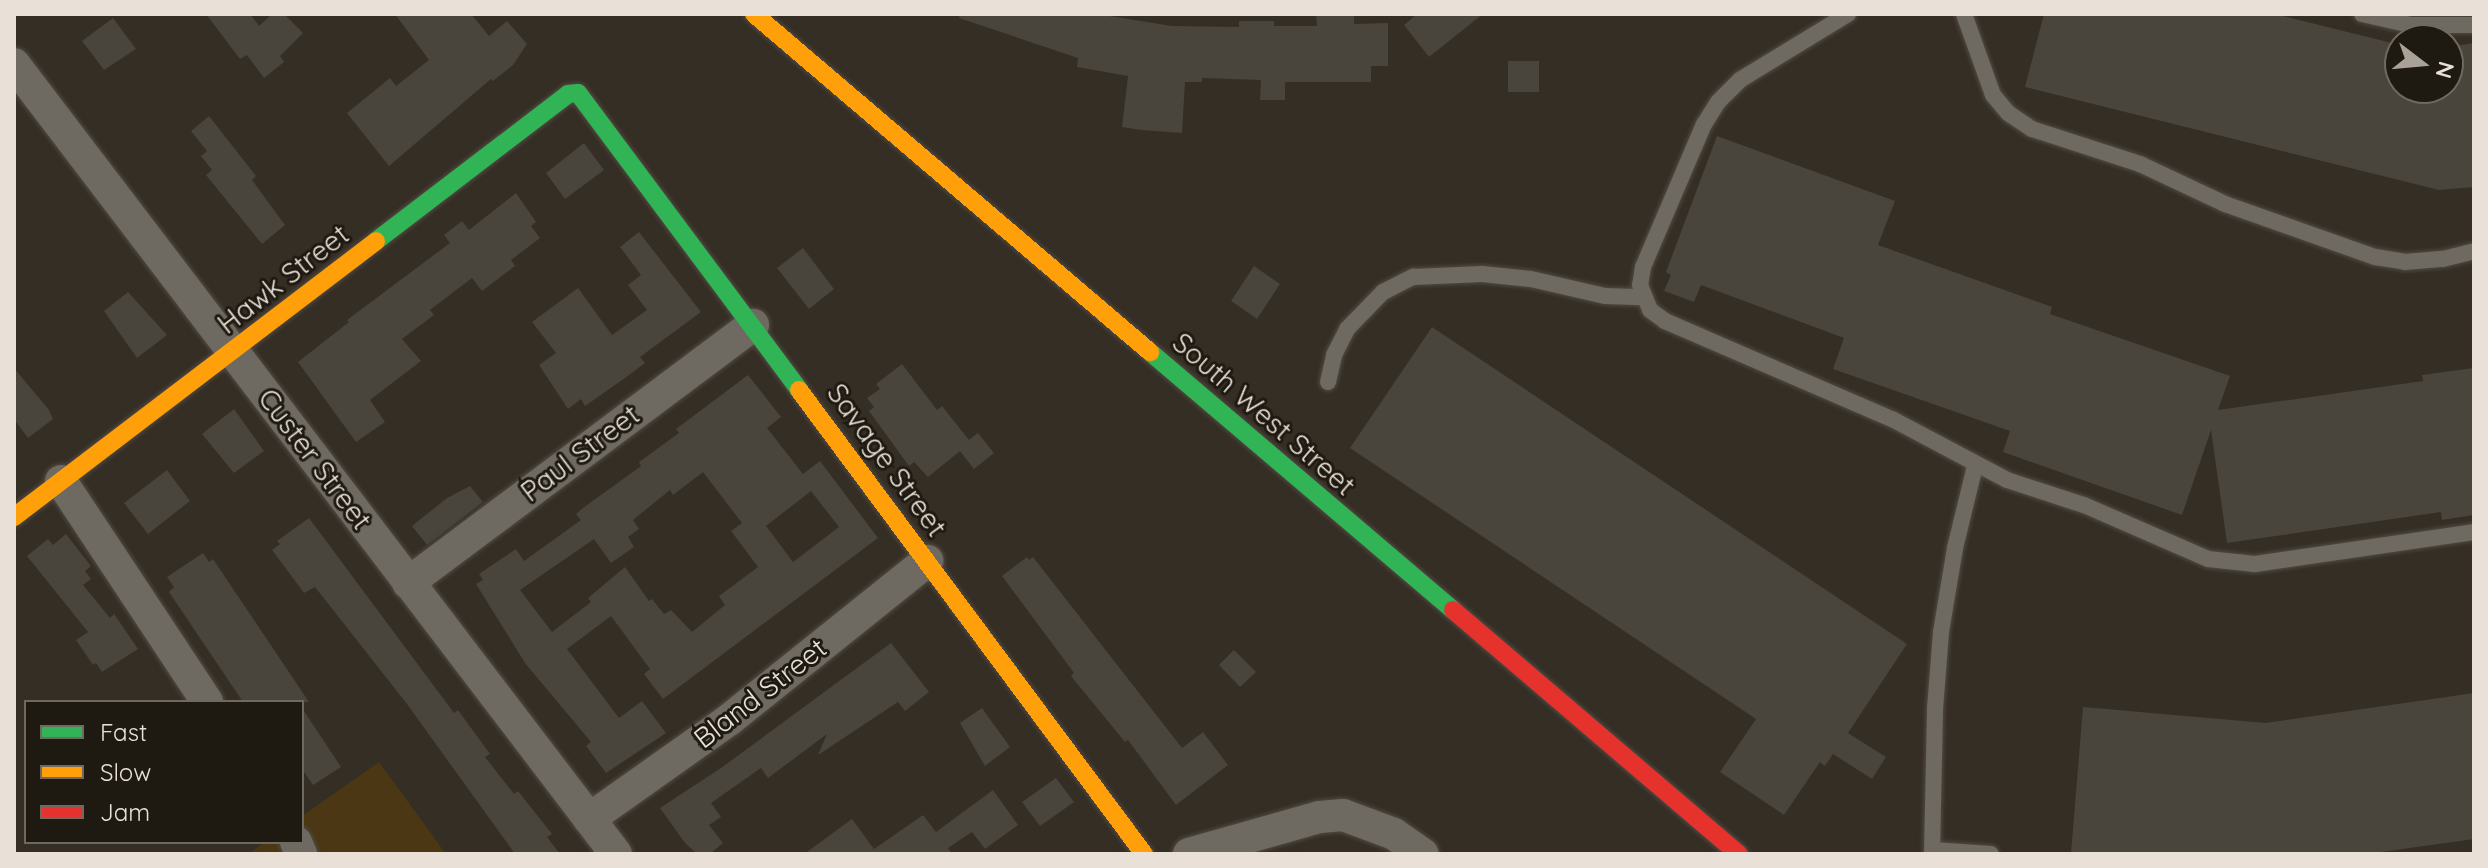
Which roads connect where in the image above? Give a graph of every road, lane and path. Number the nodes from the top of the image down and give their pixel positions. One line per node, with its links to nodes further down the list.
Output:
1 (754, 14): 26 (street, South West Street)
2 (1848, 14): 9 (lane)
3 (1964, 14): 8 (lane)
4 (2362, 14): 5 (lane)
5 (2474, 25)
6 (14, 64): 11 (street, Custer Street)
7 (585, 98): 10 (street, Savage Street); 11 (street, Hawk Street)
8 (2474, 251)
9 (1642, 297): 12 (lane); 13 (lane)
10 (753, 325): 17 (street, Savage Street); 18 (street, Paul Street)
11 (235, 352): 14 (street, Hawk Street); 18 (street, Custer Street)
12 (1328, 382)
13 (1975, 466): 16 (lane); 21 (lane)
14 (61, 481): 15 (street, Hawk Street); 19 (street)
15 (14, 517)
16 (2474, 532)
17 (927, 561): 20 (street, Bland Street); 23 (street, Savage Street)
18 (408, 583): 20 (street, Custer Street)
19 (206, 700)
20 (589, 819): 22 (street, Custer Street)
21 (1932, 852): 27 (lane)
22 (616, 854)
23 (1144, 854)
24 (1189, 854): 25 (street)
25 (1423, 854)
26 (1739, 854)
27 (1991, 854)

